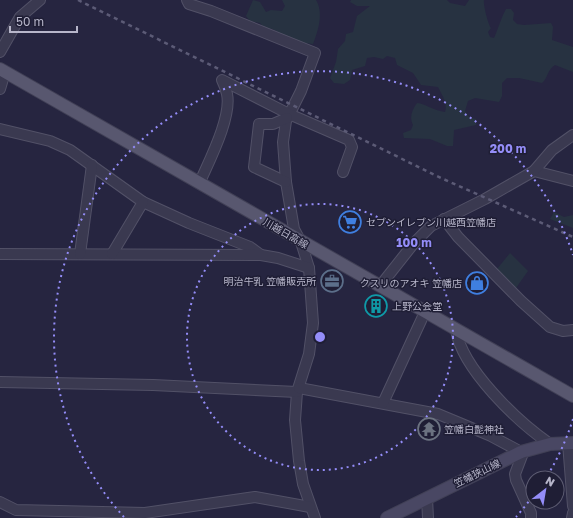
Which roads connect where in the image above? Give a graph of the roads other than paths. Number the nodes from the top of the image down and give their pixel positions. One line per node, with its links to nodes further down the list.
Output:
1 (40, 0): 3 (street)
2 (187, 0): 6 (street)
3 (0, 52)
4 (3, 70): 5 (street); 13 (main road, 川越日高線)
5 (0, 89)
6 (288, 116): 11 (street); 13 (street); 14 (street); 14 (street)
7 (0, 129): 9 (street)
8 (573, 135): 10 (street)
9 (92, 165): 15 (street); 19 (street)
10 (534, 171): 12 (street); 16 (street)
11 (343, 172)
12 (573, 181)
13 (200, 182): 17 (main road, 川越日高線)
14 (286, 182): 17 (street)
15 (143, 202): 20 (street); 21 (street)
16 (444, 219): 23 (street); 26 (street)
17 (301, 242): 22 (street); 23 (main road, 川越日高線)
18 (0, 254): 19 (street)
19 (80, 254): 20 (street)
20 (112, 254): 21 (street)
21 (261, 255): 22 (street)
22 (309, 268): 28 (street)
23 (380, 286): 24 (main road, 川越日高線)
24 (425, 312): 25 (main road, 川越日高線); 30 (street)
25 (456, 330): 29 (main road, 川越日高線); 31 (street)
26 (573, 330)
27 (0, 382): 28 (street)
28 (298, 390): 30 (street); 37 (street)
29 (573, 396)
30 (383, 403): 33 (street)
31 (550, 444): 32 (main road, 笠幡狭山線); 33 (main road, 笠幡狭山線)
32 (570, 444): 36 (street)
33 (521, 452): 34 (main road, 笠幡狭山線); 42 (street)
34 (427, 498): 40 (main road, 笠幡狭山線); 41 (street)
35 (0, 502): 37 (street)
36 (573, 506)
37 (310, 507): 39 (street)
38 (573, 513): 43 (street)
39 (314, 518)
40 (387, 518)
41 (428, 518)
42 (531, 518)
43 (572, 518)

